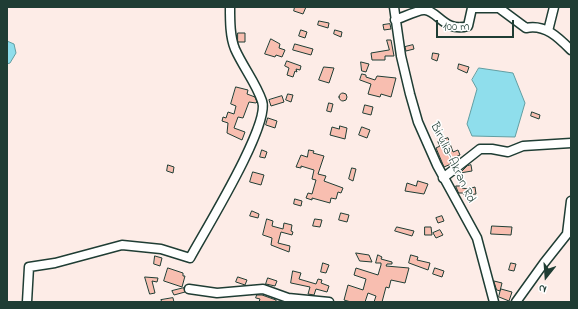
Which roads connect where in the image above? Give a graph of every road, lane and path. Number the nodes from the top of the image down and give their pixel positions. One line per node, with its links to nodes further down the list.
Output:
1 (230, 7): 11 (street)
2 (394, 7): 4 (street, Birulia-Akran Rd)
3 (554, 7): 5 (street)
4 (395, 20): 5 (street); 8 (street, Birulia-Akran Rd)
5 (548, 31): 6 (street)
6 (571, 50)
7 (571, 143): 8 (street)
8 (443, 178): 13 (street, Birulia-Akran Rd)
9 (571, 201): 14 (street)
10 (189, 289): 12 (street)
11 (27, 302)
12 (329, 302)
13 (494, 302)
14 (516, 302)

